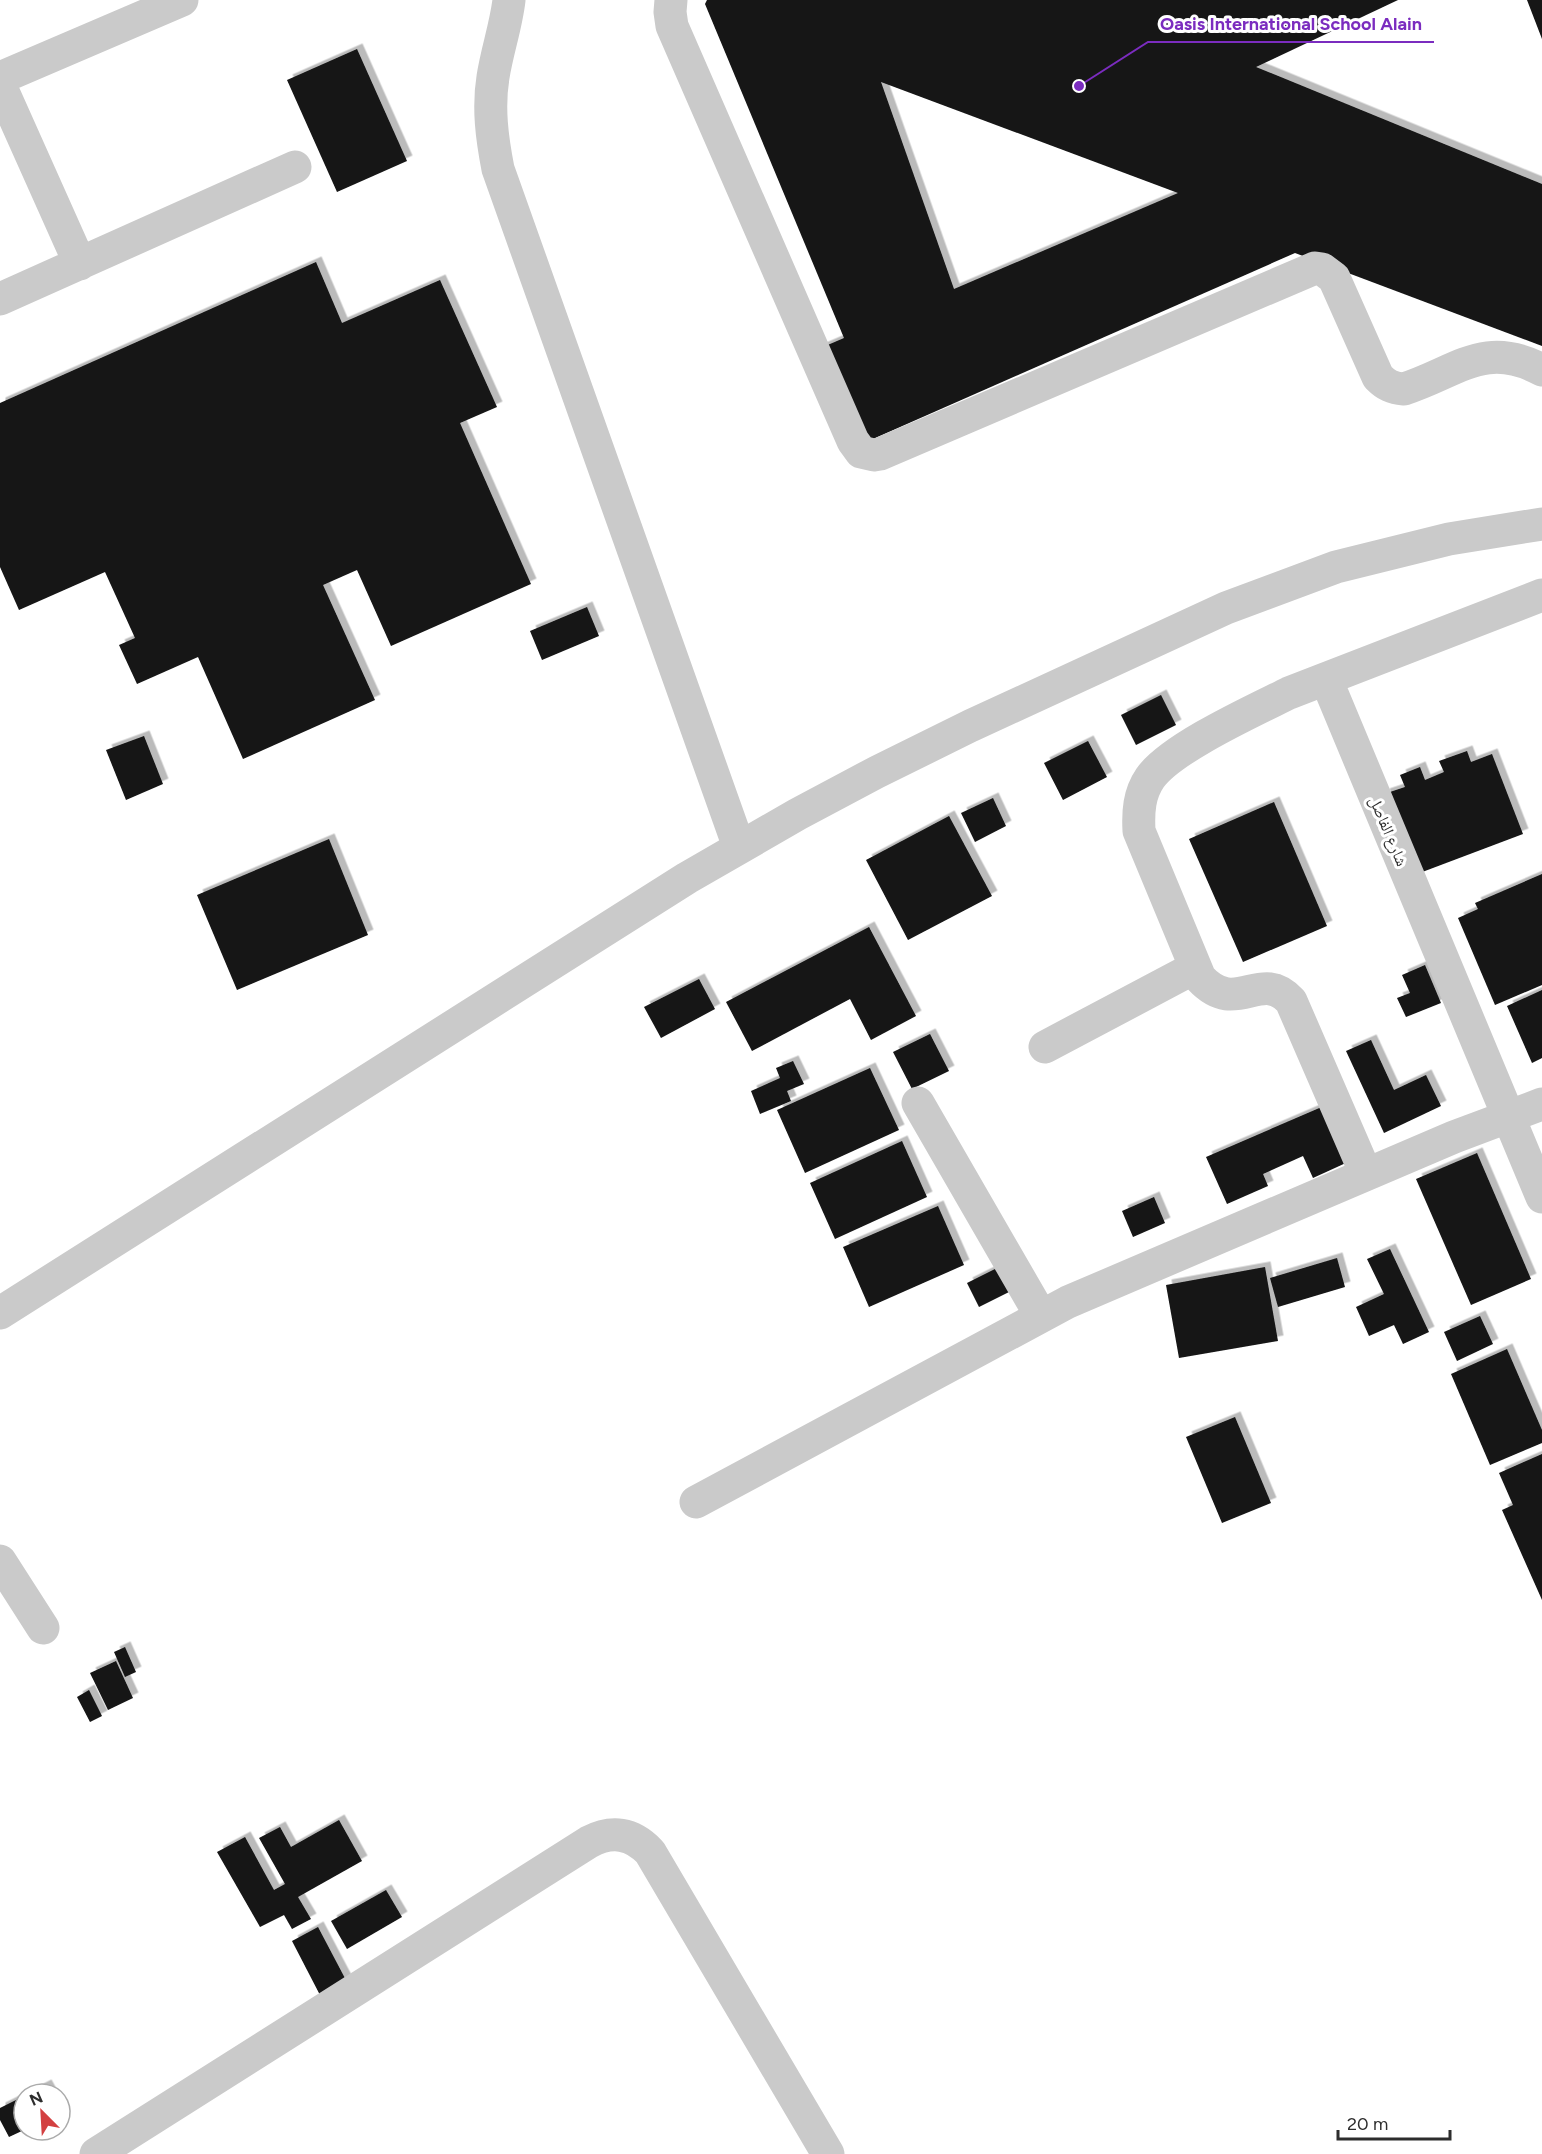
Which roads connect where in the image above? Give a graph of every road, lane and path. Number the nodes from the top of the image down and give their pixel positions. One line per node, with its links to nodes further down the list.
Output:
1 (182, 0): 4 (street)
2 (509, 0): 13 (street)
3 (671, 0): 9 (street)
4 (0, 78)
5 (0, 85): 7 (street)
6 (296, 167): 7 (street)
7 (80, 264): 8 (street)
8 (0, 299)
9 (1542, 370)
10 (1542, 524): 13 (street)
11 (1542, 595): 12 (street)
12 (1326, 679): 14 (street); 18 (street, شارع الفاصل)
13 (739, 847): 21 (street)
14 (1194, 968): 15 (street); 19 (street)
15 (1045, 1047)
16 (918, 1103): 22 (street)
17 (1542, 1104): 18 (street)
18 (1508, 1117): 19 (street); 20 (street, شارع الفاصل)
19 (1366, 1174): 22 (street)
20 (1542, 1197)
21 (0, 1313)
22 (1041, 1316): 23 (street)
23 (696, 1502)
24 (0, 1561): 25 (street)
25 (42, 1628)
26 (96, 2154): 27 (street)
27 (828, 2154)

